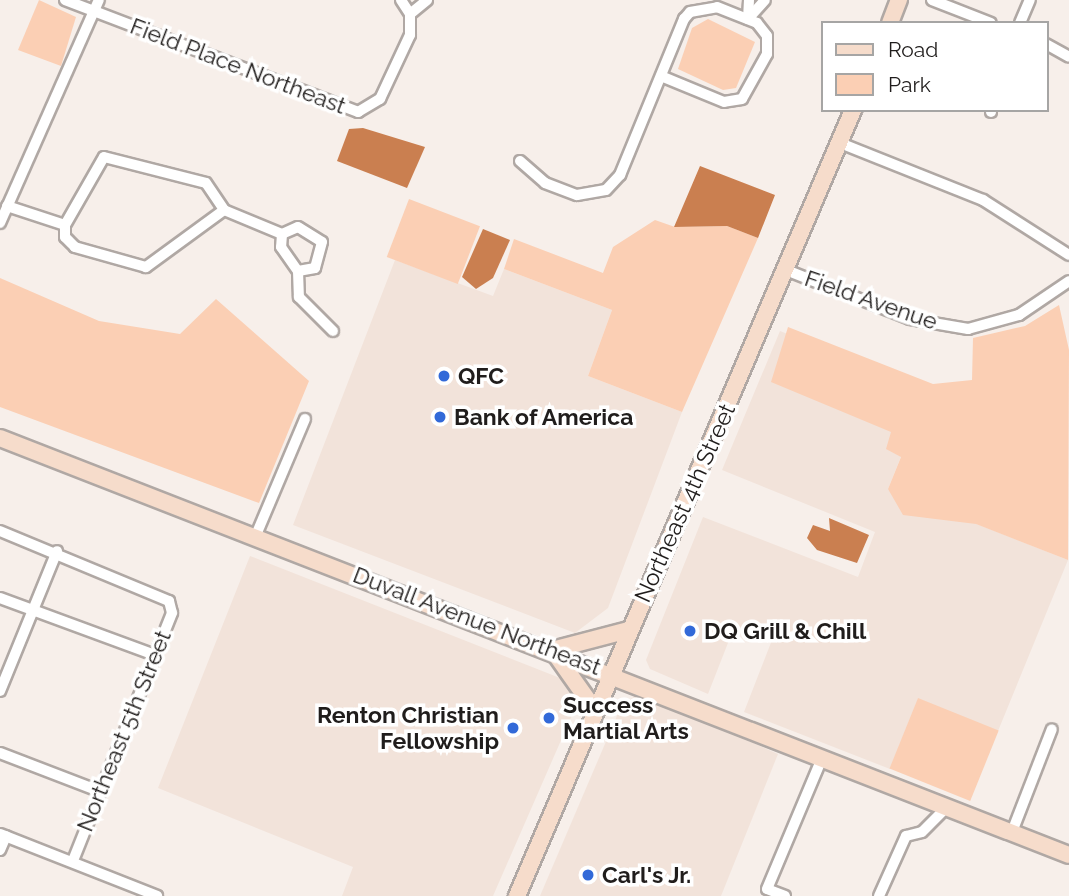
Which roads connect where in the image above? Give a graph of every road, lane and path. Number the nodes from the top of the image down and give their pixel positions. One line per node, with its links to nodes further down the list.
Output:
1 (65, 0): 10 (street, Field Place Northeast)
2 (99, 0): 10 (street)
3 (401, 0): 11 (street)
4 (427, 0): 11 (street)
5 (749, 0): 13 (street)
6 (765, 0): 13 (street)
7 (899, 0): 14 (main road)
8 (932, 0): 12 (street)
9 (1030, 0): 15 (street)
10 (94, 12): 11 (street, Field Place Northeast); 22 (street)
11 (410, 13)
12 (965, 18)
13 (748, 19): 18 (street); 18 (street)
14 (891, 21)
15 (1021, 21)
16 (1048, 45): 17 (street)
17 (1069, 57)
18 (660, 76): 21 (street)
19 (852, 112): 20 (main road, Northeast 4th Street)
20 (840, 142): 27 (street); 28 (main road, Northeast 4th Street)
21 (520, 161)
22 (7, 206): 24 (street); 25 (street)
23 (224, 210): 25 (street); 25 (street); 26 (street)
24 (0, 223)
25 (65, 225)
26 (282, 234): 29 (street); 29 (street)
27 (1069, 255)
28 (786, 270): 30 (street, Field Avenue); 39 (main road, Northeast 4th Street)
29 (298, 271): 31 (street)
30 (1069, 281)
31 (333, 331)
32 (305, 419): 35 (street)
33 (0, 438): 35 (main road, Duvall Avenue Northeast)
34 (0, 531): 36 (street)
35 (256, 536): 40 (main road, Duvall Avenue Northeast)
36 (57, 551): 38 (street); 41 (street, Northeast 5th Street)
37 (0, 598): 38 (street)
38 (33, 610): 41 (street); 43 (street)
39 (629, 630): 40 (main road); 42 (main road, Northeast 4th Street)
40 (552, 650): 42 (main road, Duvall Avenue Northeast); 44 (main road)
41 (155, 655): 48 (street, Northeast 5th Street)
42 (610, 673): 44 (main road, Northeast 4th Street); 47 (main road, Duvall Avenue Northeast)
43 (0, 691)
44 (595, 710): 56 (main road, Northeast 4th Street)
45 (1052, 729): 50 (street)
46 (0, 753): 48 (street)
47 (824, 756): 49 (main road, Duvall Avenue Northeast); 57 (street)
48 (99, 791): 54 (street, Northeast 5th Street)
49 (948, 806): 50 (main road, Duvall Avenue Northeast); 58 (street)
50 (1012, 832): 53 (main road, Duvall Avenue Northeast)
51 (3, 835): 52 (street); 54 (street)
52 (0, 850)
53 (1069, 855)
54 (73, 860): 55 (street)
55 (157, 896)
56 (517, 896)
57 (785, 896)
58 (879, 896)

